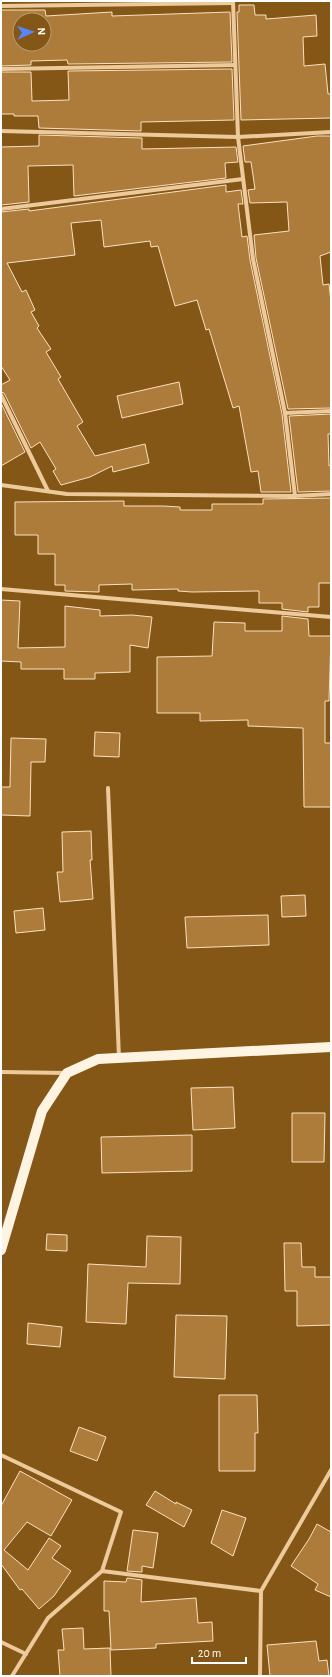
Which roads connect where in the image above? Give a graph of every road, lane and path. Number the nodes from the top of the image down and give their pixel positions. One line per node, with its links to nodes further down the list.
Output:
1 (233, 2): 2 (street); 3 (street)
2 (1, 6)
3 (235, 65): 4 (street); 7 (street)
4 (1, 69)
5 (1, 132): 7 (street)
6 (331, 132): 7 (street)
7 (238, 137): 8 (street)
8 (243, 179): 9 (street); 12 (street)
9 (1, 209)
10 (1, 395): 14 (street)
11 (331, 411): 12 (street)
12 (285, 413): 16 (street)
13 (1, 485): 14 (street)
14 (48, 491): 16 (street)
15 (331, 494): 16 (street)
16 (295, 496)
17 (1, 589): 18 (street)
18 (331, 617)
19 (108, 788): 21 (street)
20 (331, 1047): 21 (main road)
21 (119, 1058): 23 (main road)
22 (1, 1072): 23 (street)
23 (67, 1073): 24 (main road)
24 (1, 1250)
25 (1, 1455): 27 (street)
26 (331, 1470): 28 (street)
27 (102, 1571): 28 (street); 30 (street)
28 (261, 1591): 32 (street)
29 (1, 1642): 30 (street)
30 (26, 1654): 31 (street)
31 (12, 1676)
32 (260, 1676)

